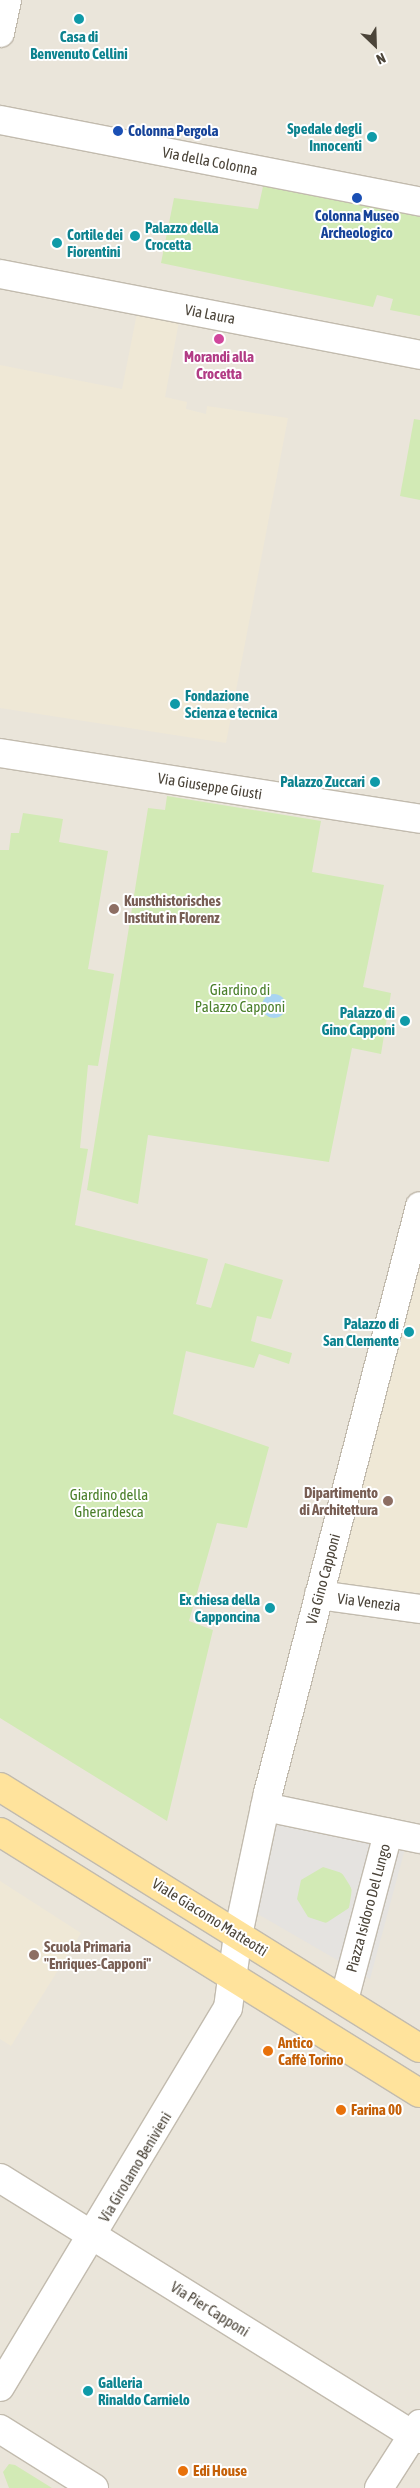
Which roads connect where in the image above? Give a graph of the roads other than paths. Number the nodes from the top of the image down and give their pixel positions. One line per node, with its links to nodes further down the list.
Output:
1 (7, 0): 2 (street)
2 (0, 33)
3 (0, 120): 4 (street, Via della Colonna)
4 (420, 202)
5 (0, 274): 6 (street, Via Laura)
6 (420, 355)
7 (0, 753): 8 (street, Via Giuseppe Giusti)
8 (420, 819)
9 (420, 1206): 10 (street, Via Gino Capponi)
10 (319, 1596): 11 (street, Via Venezia); 13 (street, Via Gino Capponi)
11 (420, 1609)
12 (0, 1787): 17 (main road, Viale Giacomo Matteotti)
13 (265, 1807): 15 (street, Piazza Isidoro Del Lungo); 17 (street)
14 (0, 1832): 18 (main road)
15 (388, 1832): 16 (street); 19 (street, Piazza Isidoro Del Lungo)
16 (420, 1839)
17 (238, 1935): 18 (street, Via Girolamo Benivieni); 19 (main road, Viale Giacomo Matteotti)
18 (233, 1977): 21 (main road); 23 (street, Via Girolamo Benivieni)
19 (344, 2000): 20 (main road, Viale Giacomo Matteotti)
20 (420, 2048)
21 (420, 2093)
22 (0, 2178): 23 (street, Via Pier Capponi)
23 (92, 2236): 24 (street, Via Girolamo Benivieni); 26 (street, Via Pier Capponi)
24 (0, 2387)
25 (0, 2430): 27 (street)
26 (418, 2432): 28 (street)
27 (94, 2488)
28 (379, 2488)

